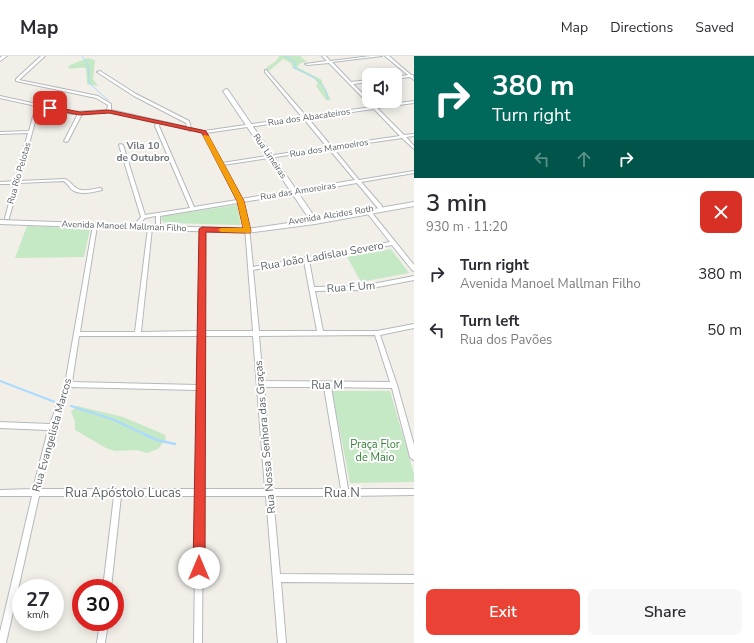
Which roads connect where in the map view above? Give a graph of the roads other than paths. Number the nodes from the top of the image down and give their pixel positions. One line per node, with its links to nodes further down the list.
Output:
1 (5, 56): 6 (street)
2 (43, 56): 23 (street)
3 (324, 56): 7 (street)
4 (380, 56): 7 (street)
5 (387, 56): 11 (street)
6 (0, 60)
7 (329, 62): 8 (street); 15 (street)
8 (307, 64)
9 (266, 71): 25 (street)
10 (99, 72): 28 (street)
11 (412, 76): 12 (street); 13 (street)
12 (402, 77)
13 (414, 79)
14 (362, 82): 15 (street)
15 (350, 83): 17 (street)
16 (226, 91): 27 (street, Rua Limeiras)
17 (362, 95)
18 (1, 98): 21 (street, Rua dos Abacateiros)
19 (414, 102): 20 (street, Rua dos Abacateiros)
20 (402, 104)
21 (38, 105): 24 (street, Rua dos Abacateiros); 29 (street, Rua Rio Pelotas)
22 (375, 108): 25 (street, Rua dos Abacateiros); 33 (street)
23 (109, 111): 24 (street, Rua dos Abacateiros); 26 (street, Rua dos Abacateiros)
24 (80, 114): 34 (street)
25 (306, 118): 27 (street, Rua dos Abacateiros); 36 (street)
26 (158, 123): 28 (street, Rua dos Abacateiros); 49 (street)
27 (250, 126): 30 (street, Rua dos Abacateiros); 38 (street, Rua Limeiras)
28 (190, 130): 30 (street, Rua dos Abacateiros)
29 (30, 132): 31 (street); 42 (street, Rua Rio Pelotas)
30 (204, 132): 39 (street, Rua Nossa Senhora das Graças)
31 (0, 133)
32 (414, 134): 33 (street, Rua dos Mamoeiros)
33 (402, 136): 36 (street, Rua dos Mamoeiros); 37 (street)
34 (66, 142)
35 (121, 145): 54 (street)
36 (330, 147): 38 (street, Rua dos Mamoeiros); 41 (street)
37 (414, 148)
38 (271, 156): 39 (street, Rua dos Mamoeiros); 45 (street, Rua Limeiras)
39 (221, 164): 46 (street, Rua Nossa Senhora das Graças)
40 (414, 172): 41 (street, Rua das Amoreiras)
41 (359, 181): 45 (street, Rua das Amoreiras); 48 (street)
42 (17, 182): 43 (street); 44 (street); 52 (street, Rua Rio Pelotas)
43 (0, 183)
44 (100, 189)
45 (295, 192): 46 (street, Rua das Amoreiras); 53 (street, Rua Limeiras)
46 (240, 201): 49 (street, Rua das Amoreiras); 59 (street, Rua Nossa Senhora das Graças)
47 (414, 202): 48 (street, Avenida Alcides Roth); 50 (street, Avenida Alcides Roth)
48 (380, 207): 50 (street, Avenida Alcides Roth)
49 (193, 209): 51 (street, Rua das Amoreiras)
50 (367, 211): 53 (street, Avenida Alcides Roth); 60 (street)
51 (158, 215): 54 (street, Rua das Amoreiras); 55 (street)
52 (2, 219): 54 (street, Avenida Manoel Mallman Filho); 56 (street, Avenida Manoel Mallman Filho)
53 (314, 220): 59 (street, Avenida Alcides Roth)
54 (139, 223): 55 (street, Avenida Manoel Mallman Filho); 56 (street, Avenida Manoel Mallman Filho); 57 (street, Avenida Manoel Mallman Filho)
55 (158, 224): 59 (street, Avenida Manoel Mallman Filho)
56 (95, 226): 69 (street, Rua Evangelista Marcos)
57 (150, 228): 58 (street, Avenida Manoel Mallman Filho); 70 (street)
58 (202, 229): 59 (street, Avenida Manoel Mallman Filho); 71 (street)
59 (247, 229): 62 (street, Rua Nossa Senhora das Graças)
60 (393, 243): 61 (street, Rua João Ladislau Severo); 63 (street)
61 (306, 259): 62 (street, Rua João Ladislau Severo); 65 (street)
62 (250, 269): 72 (street, Rua Nossa Senhora das Graças)
63 (414, 269)
64 (414, 278): 65 (street, Rua F Um)
65 (311, 289): 67 (street)
66 (414, 326): 68 (street)
67 (320, 333): 68 (street); 72 (street)
68 (377, 333): 76 (street)
69 (77, 334): 70 (street); 73 (street, Rua Evangelista Marcos)
70 (138, 334): 71 (street)
71 (201, 334): 72 (street); 77 (street)
72 (256, 334): 74 (street, Rua Nossa Senhora das Graças)
73 (68, 384): 77 (street); 79 (street, Rua Evangelista Marcos)
74 (260, 384): 75 (street, Rua M); 86 (street, Rua Nossa Senhora das Graças)
75 (327, 385): 76 (street, Rua M); 87 (street)
76 (394, 385): 80 (street)
77 (201, 388): 85 (street)
78 (0, 425): 79 (street)
79 (52, 426): 83 (street, Rua Evangelista Marcos)
80 (414, 457)
81 (414, 492): 87 (street, Rua N)
82 (0, 493): 83 (street, Rua Apóstolo Lucas)
83 (36, 493): 84 (street, Rua Apóstolo Lucas); 92 (street, Rua Evangelista Marcos)
84 (118, 493): 85 (street, Rua Apóstolo Lucas); 89 (street)
85 (200, 493): 86 (street, Rua Apóstolo Lucas); 94 (street)
86 (269, 493): 87 (street, Rua N); 88 (street, Rua Nossa Senhora das Graças)
87 (345, 493)
88 (276, 578): 90 (street); 95 (street, Rua Nossa Senhora das Graças)
89 (109, 579)
90 (414, 579)
91 (103, 631): 93 (street)
92 (2, 643)
93 (101, 643)
94 (198, 643)
95 (282, 643)

